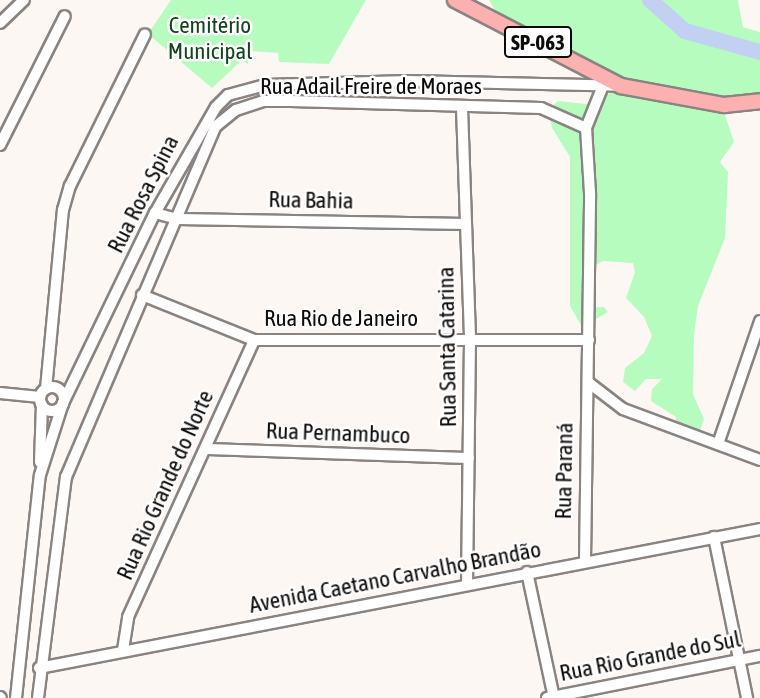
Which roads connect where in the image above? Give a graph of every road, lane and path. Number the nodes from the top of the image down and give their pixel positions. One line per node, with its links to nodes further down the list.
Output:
1 (24, 0): 4 (street)
2 (455, 0): 6 (main road, SP-063)
3 (65, 16): 11 (street)
4 (0, 23)
5 (145, 34): 24 (street)
6 (621, 86): 7 (street, Rua Rosa Spina); 8 (main road, SP-063)
7 (602, 88): 10 (street); 12 (street, Rua Rosa Spina)
8 (760, 101)
9 (462, 108): 10 (street, Rua Adail Freire de Moraes); 13 (street, Rua Adail Freire de Moraes); 14 (street, Rua Santa Catarina)
10 (586, 128): 21 (street)
11 (0, 145)
12 (155, 213): 13 (street, Rua Bahia); 15 (street, Rua Rosa Spina)
13 (178, 219): 14 (street, Rua Bahia); 16 (street, Rua Adail Freire de Moraes)
14 (466, 224): 20 (street, Rua Santa Catarina)
15 (142, 239): 16 (street); 25 (street, Rua Rosa Spina)
16 (164, 245): 17 (street, Rua Adail Freire de Moraes)
17 (142, 295): 19 (street, Rua Rio de Janeiro); 39 (street, Rua Adail Freire de Moraes)
18 (760, 321): 26 (street)
19 (254, 340): 20 (street, Rua Rio de Janeiro); 27 (street, Rua Rio Grande do Norte)
20 (470, 340): 21 (street, Rua Rio de Janeiro); 28 (street, Rua Santa Catarina)
21 (589, 340): 22 (street)
22 (589, 383): 26 (street); 33 (street, Rua Paraná)
23 (0, 393): 24 (street)
24 (43, 397): 25 (street); 25 (street); 30 (street)
25 (63, 404): 30 (street, Rua Rosa Spina)
26 (718, 444): 29 (street)
27 (206, 449): 28 (street, Rua Pernambuco); 36 (street, Rua Rio Grande do Norte)
28 (469, 458): 35 (street, Rua Santa Catarina)
29 (760, 460)
30 (40, 475): 40 (street, Rua Rosa Spina)
31 (760, 529): 32 (street, Avenida Caetano Carvalho Brandão)
32 (714, 537): 33 (street, Avenida Caetano Carvalho Brandão); 38 (street)
33 (585, 561): 34 (street, Avenida Caetano Carvalho Brandão)
34 (527, 572): 35 (street, Avenida Caetano Carvalho Brandão); 42 (street)
35 (467, 585): 36 (street, Avenida Caetano Carvalho Brandão)
36 (123, 650): 39 (street, Avenida Caetano Carvalho Brandão)
37 (760, 656): 38 (street, Rua Rio Grande do Sul)
38 (739, 660): 42 (street, Rua Rio Grande do Sul); 43 (street)
39 (39, 668): 41 (street, Rua Adail Freire de Moraes)
40 (16, 698)
41 (38, 698)
42 (552, 698)
43 (747, 698)

